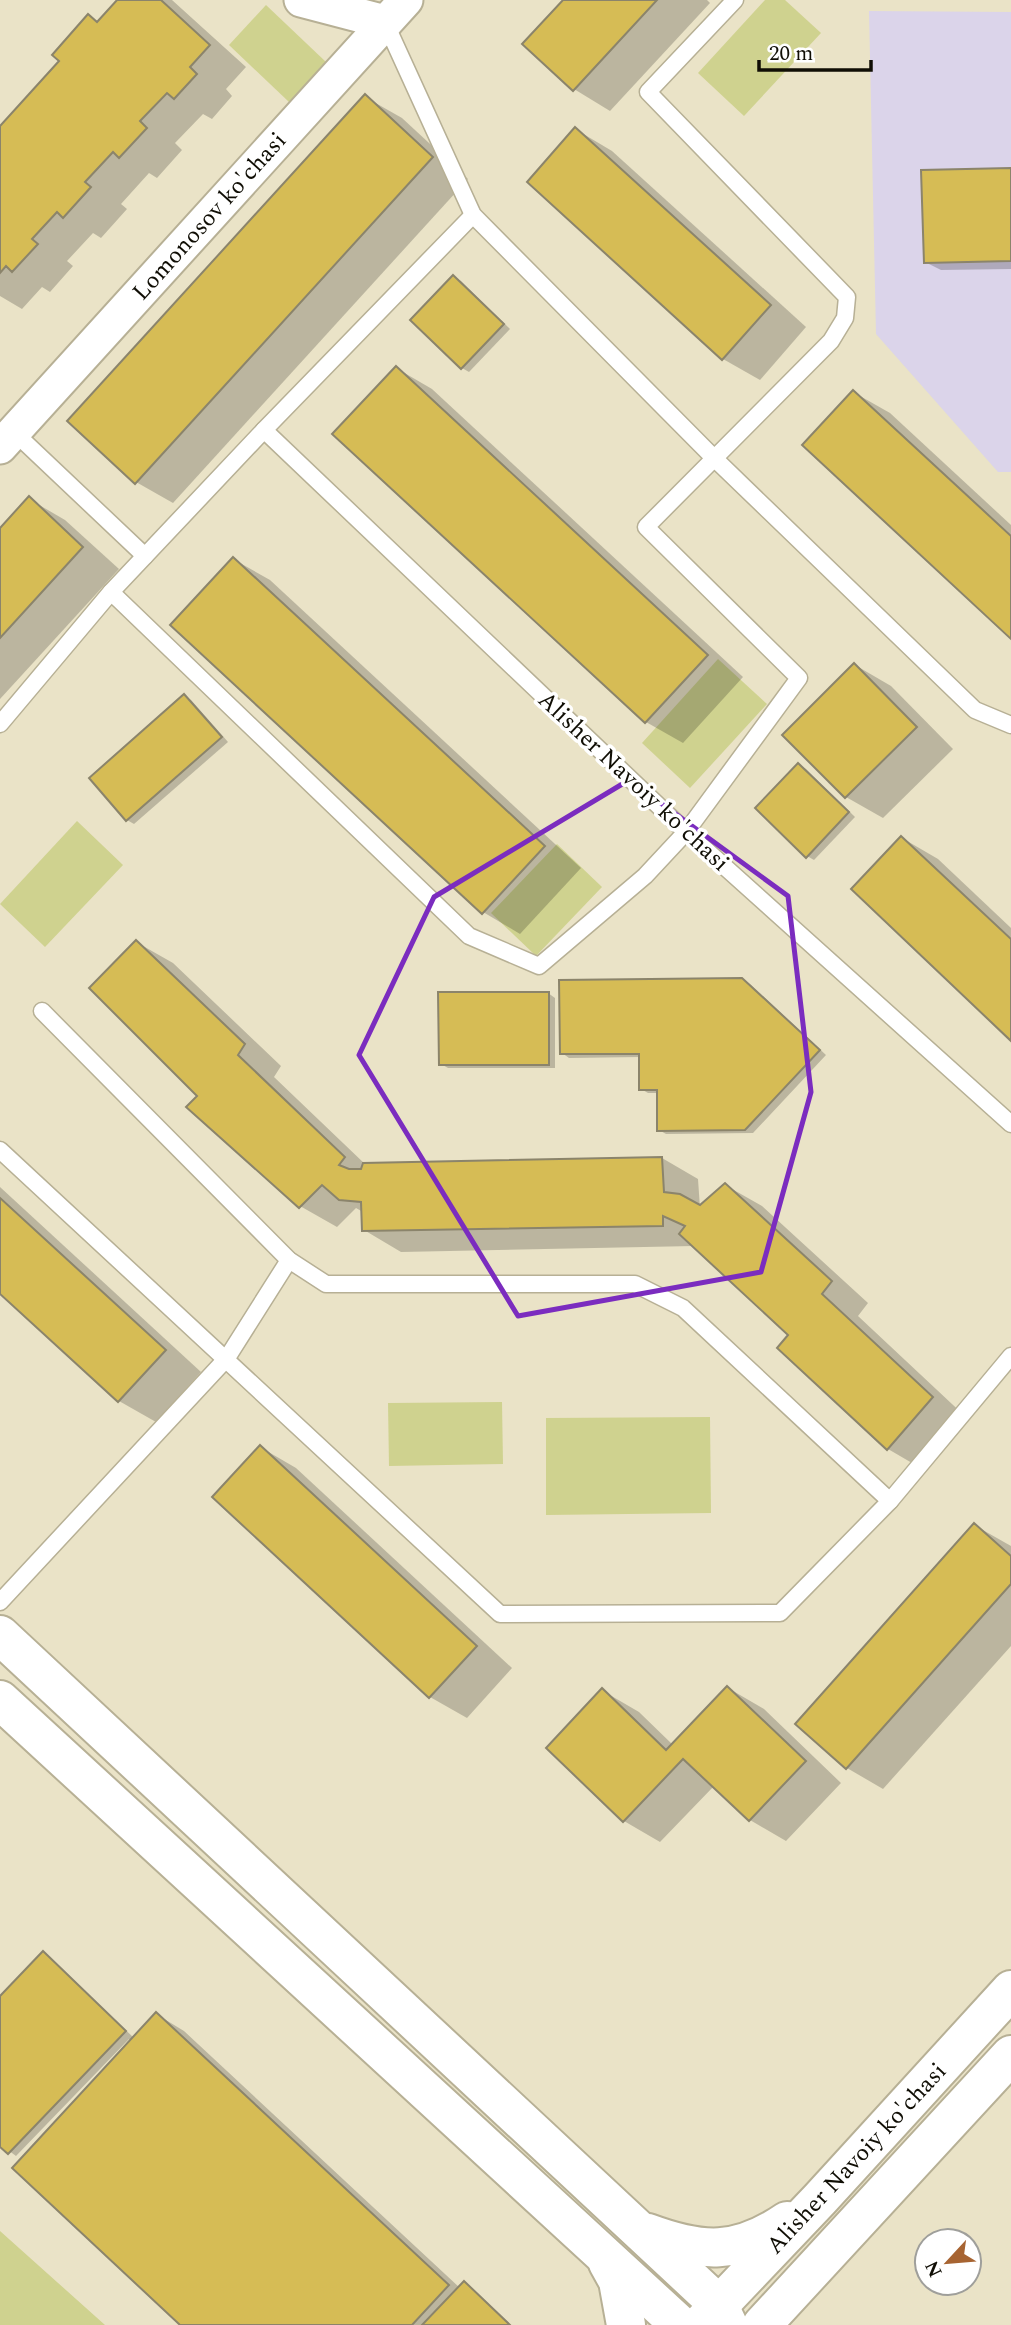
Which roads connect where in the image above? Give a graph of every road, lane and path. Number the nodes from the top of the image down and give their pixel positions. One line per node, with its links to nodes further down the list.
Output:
1 (301, 0): 3 (street)
2 (735, 0): 7 (lane)
3 (395, 11): 4 (lane); 6 (street, Lomonosov ko'chasi)
4 (473, 215): 5 (lane); 7 (lane)
5 (264, 430): 8 (lane); 12 (lane, Alisher Navoiy ko'chasi)
6 (7, 439): 8 (lane)
7 (714, 458): 11 (lane); 12 (lane)
8 (145, 556): 9 (lane)
9 (111, 593): 10 (lane); 12 (lane)
10 (0, 724)
11 (1011, 725)
12 (686, 832): 14 (lane, Alisher Navoiy ko'chasi)
13 (42, 1011): 16 (lane)
14 (1011, 1124)
15 (0, 1150): 18 (lane)
16 (289, 1260): 18 (lane); 19 (lane)
17 (1011, 1356): 19 (lane)
18 (227, 1358): 19 (lane); 20 (lane)
19 (890, 1501)
20 (0, 1602)
21 (0, 1635): 26 (main road)
22 (0, 1700): 27 (main road)
23 (1011, 1990): 25 (main road, Alisher Navoiy ko'chasi)
24 (1011, 2055): 31 (main road, Alisher Navoiy ko'chasi)
25 (820, 2199): 26 (main road); 28 (main road, Alisher Navoiy ko'chasi)
26 (639, 2230): 28 (main road)
27 (606, 2258): 29 (main road); 30 (main road)
28 (716, 2318)
29 (626, 2325)
30 (680, 2325)
31 (762, 2325)

